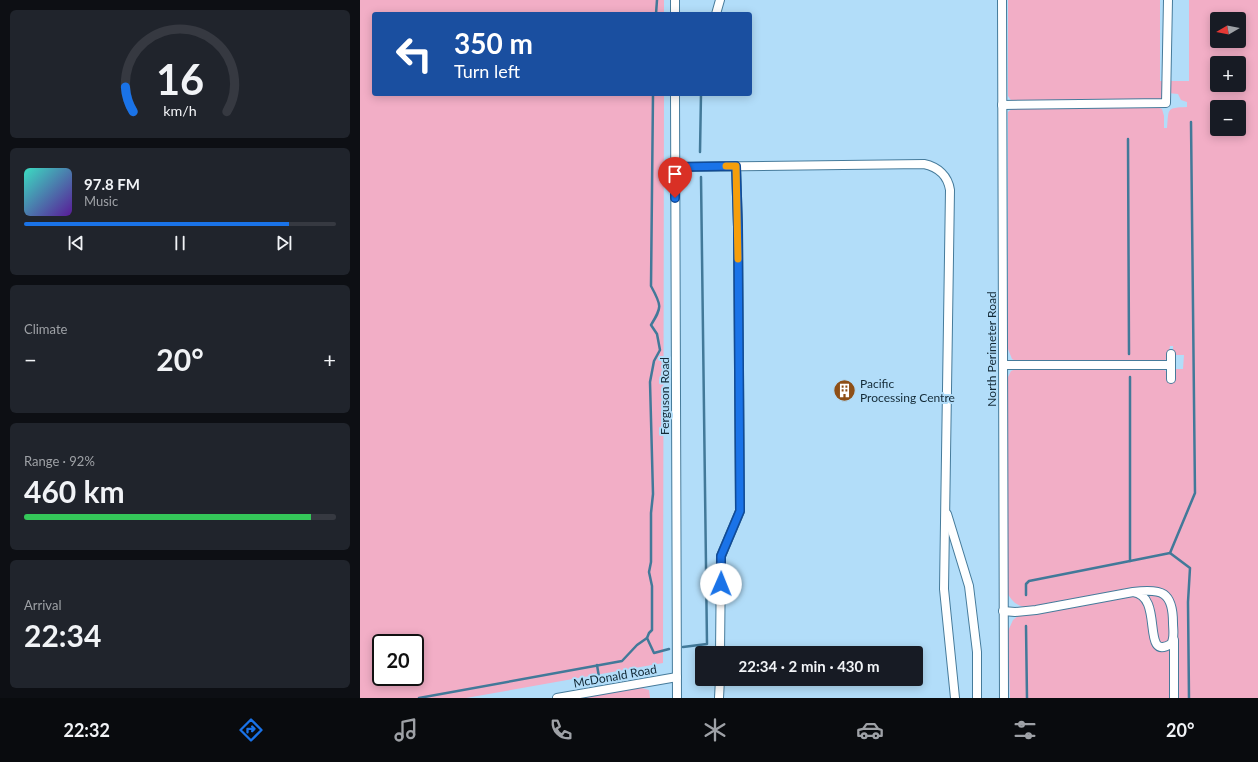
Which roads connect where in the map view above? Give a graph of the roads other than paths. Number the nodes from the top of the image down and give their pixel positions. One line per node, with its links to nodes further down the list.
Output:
1 (675, 0): 5 (street)
2 (720, 0): 6 (street)
3 (1002, 0): 8 (street, North Perimeter Road)
4 (1168, 0): 8 (street)
5 (675, 12)
6 (717, 12)
7 (675, 96): 10 (street, Ferguson Road)
8 (1002, 105): 12 (street, North Perimeter Road)
9 (736, 166): 10 (street); 15 (street); 19 (street)
10 (675, 167): 20 (street, Ferguson Road)
11 (1171, 354): 13 (street)
12 (1003, 365): 13 (street); 17 (street, North Perimeter Road)
13 (1171, 365): 14 (street)
14 (1171, 379)
15 (945, 508): 25 (street); 26 (street)
16 (1134, 592): 17 (street); 18 (street); 18 (street)
17 (1004, 611): 27 (street, North Perimeter Road)
18 (1174, 639): 28 (street)
19 (720, 646)
20 (677, 677): 22 (street, McDonald Road); 23 (street, Ferguson Road)
21 (720, 686): 24 (street)
22 (557, 698)
23 (677, 698)
24 (719, 698)
25 (955, 698)
26 (977, 698)
27 (1004, 698)
28 (1174, 698)

